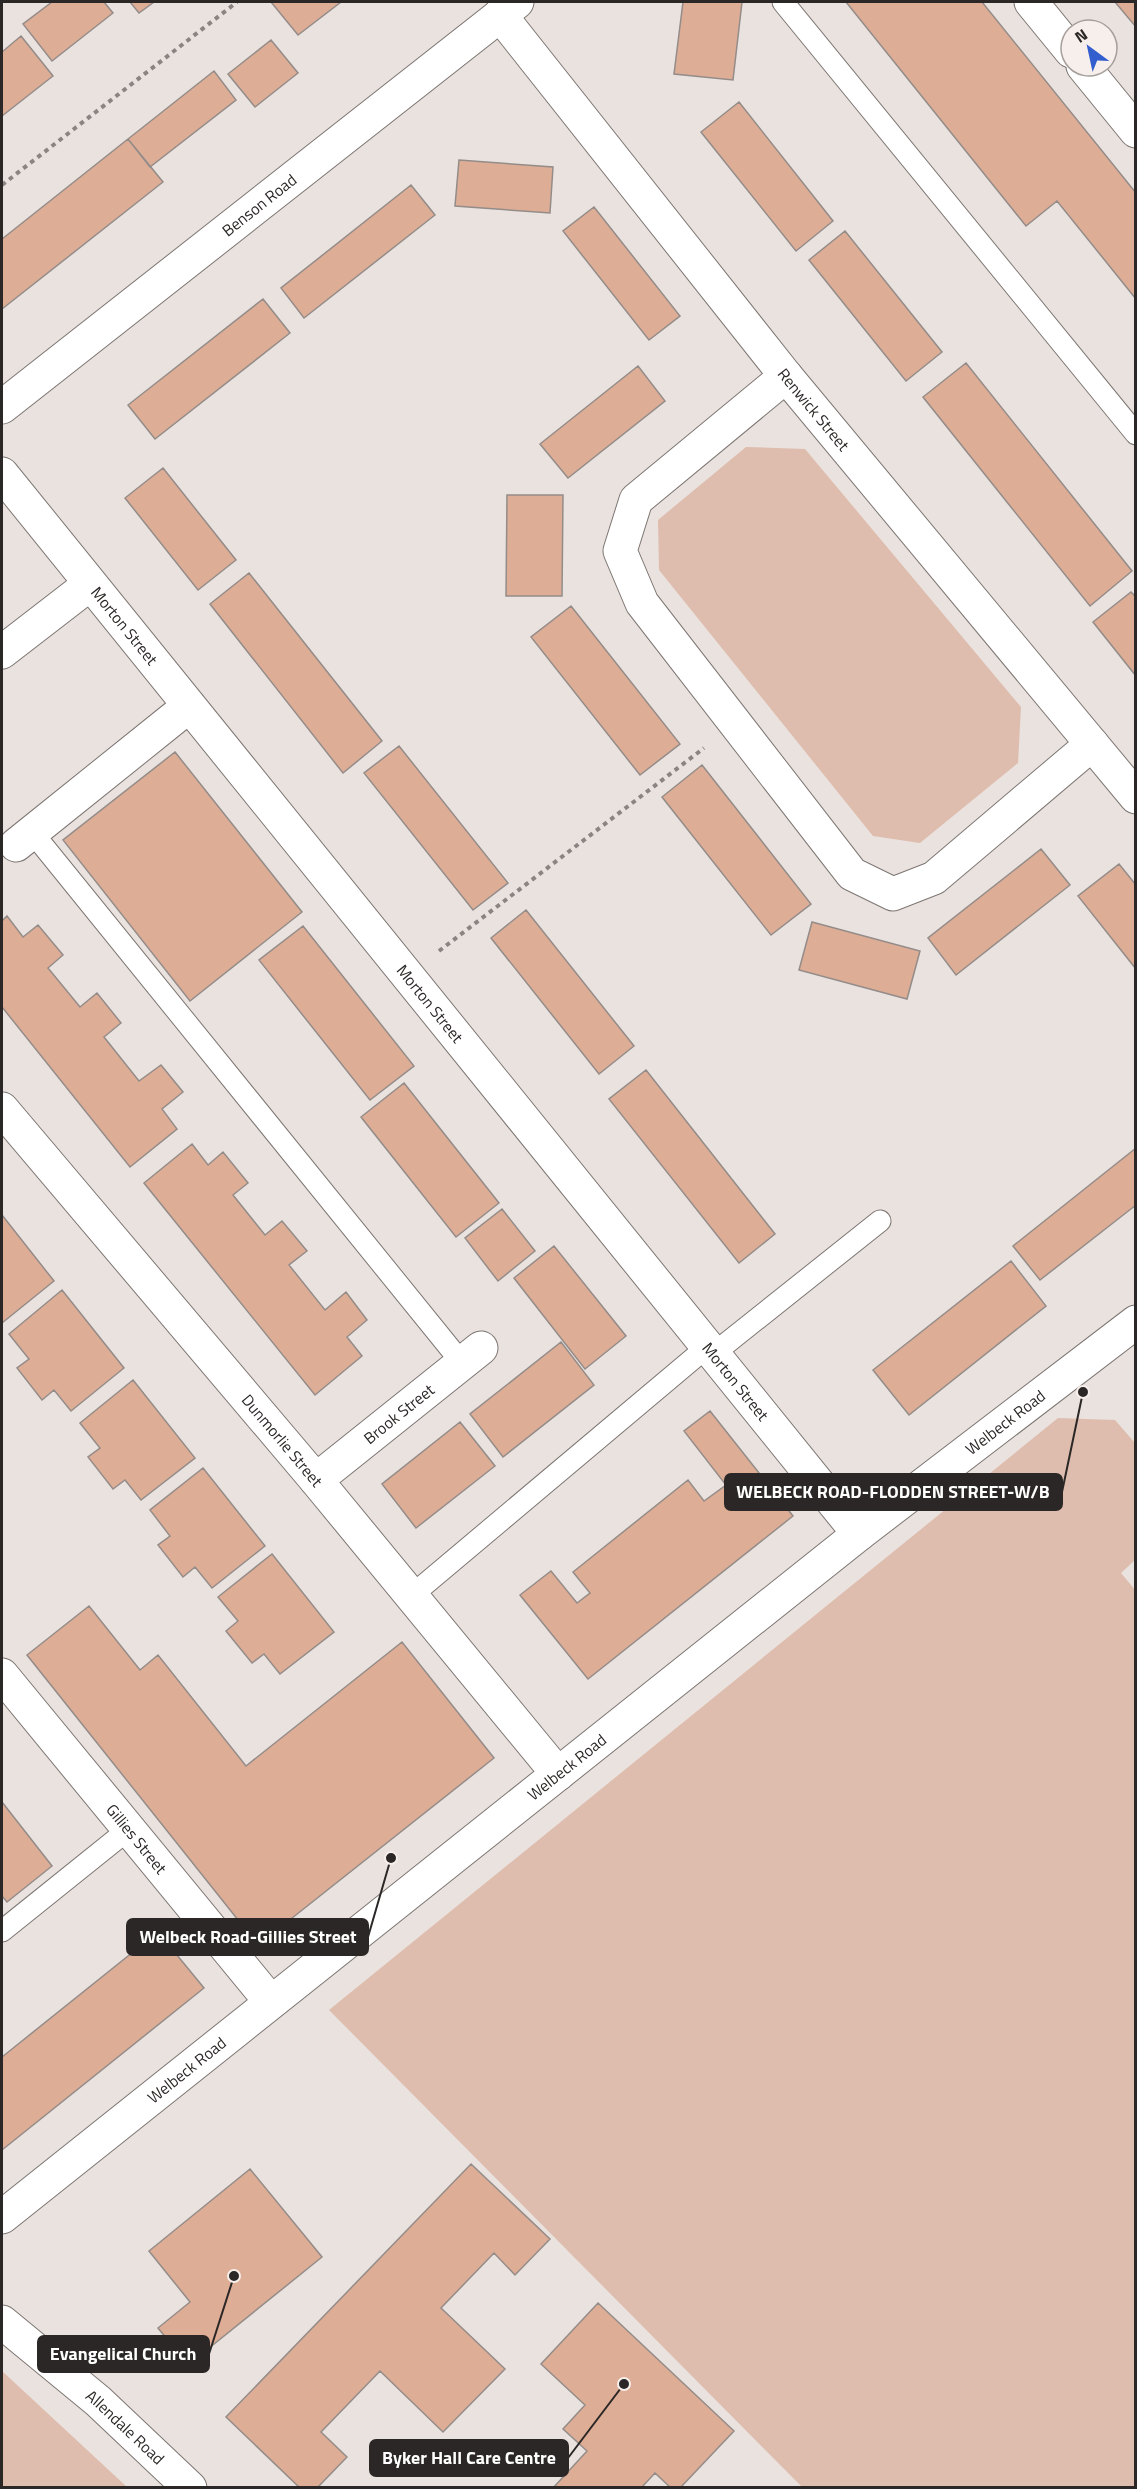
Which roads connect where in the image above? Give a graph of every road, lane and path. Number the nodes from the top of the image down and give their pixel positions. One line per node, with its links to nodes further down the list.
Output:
1 (237, 2): 8 (path)
2 (783, 2): 11 (lane)
3 (1031, 2): 5 (street)
4 (509, 8): 9 (street, Renwick Street); 10 (street, Benson Road)
5 (1059, 36)
6 (1093, 78): 7 (street)
7 (1136, 131)
8 (2, 185)
9 (786, 376): 16 (street); 17 (street, Renwick Street)
10 (2, 407)
11 (1136, 434)
12 (2, 474): 13 (street, Morton Street)
13 (90, 584): 14 (street); 15 (street, Morton Street)
14 (2, 652)
15 (189, 706): 19 (street); 20 (street, Morton Street)
16 (736, 724): 17 (street); 20 (path)
17 (1092, 744): 18 (street, Renwick Street)
18 (1136, 797)
19 (24, 839): 25 (lane)
20 (407, 976): 24 (street, Morton Street)
21 (2, 1109): 26 (street, Dunmorlie Street)
22 (880, 1221): 24 (lane)
23 (1136, 1322): 27 (street, Welbeck Road)
24 (710, 1350): 27 (street, Morton Street); 28 (lane)
25 (472, 1356): 26 (street, Brook Street)
26 (316, 1479): 28 (street, Dunmorlie Street)
27 (859, 1534): 30 (street, Welbeck Road)
28 (411, 1596): 30 (street, Dunmorlie Street)
29 (2, 1675): 31 (street, Gillies Street)
30 (558, 1774): 33 (street, Welbeck Road)
31 (129, 1829): 32 (lane); 33 (street, Gillies Street)
32 (2, 1931)
33 (271, 2002): 34 (street, Welbeck Road)
34 (2, 2217)
35 (2, 2322): 36 (street, Allendale Road)
36 (190, 2487)

